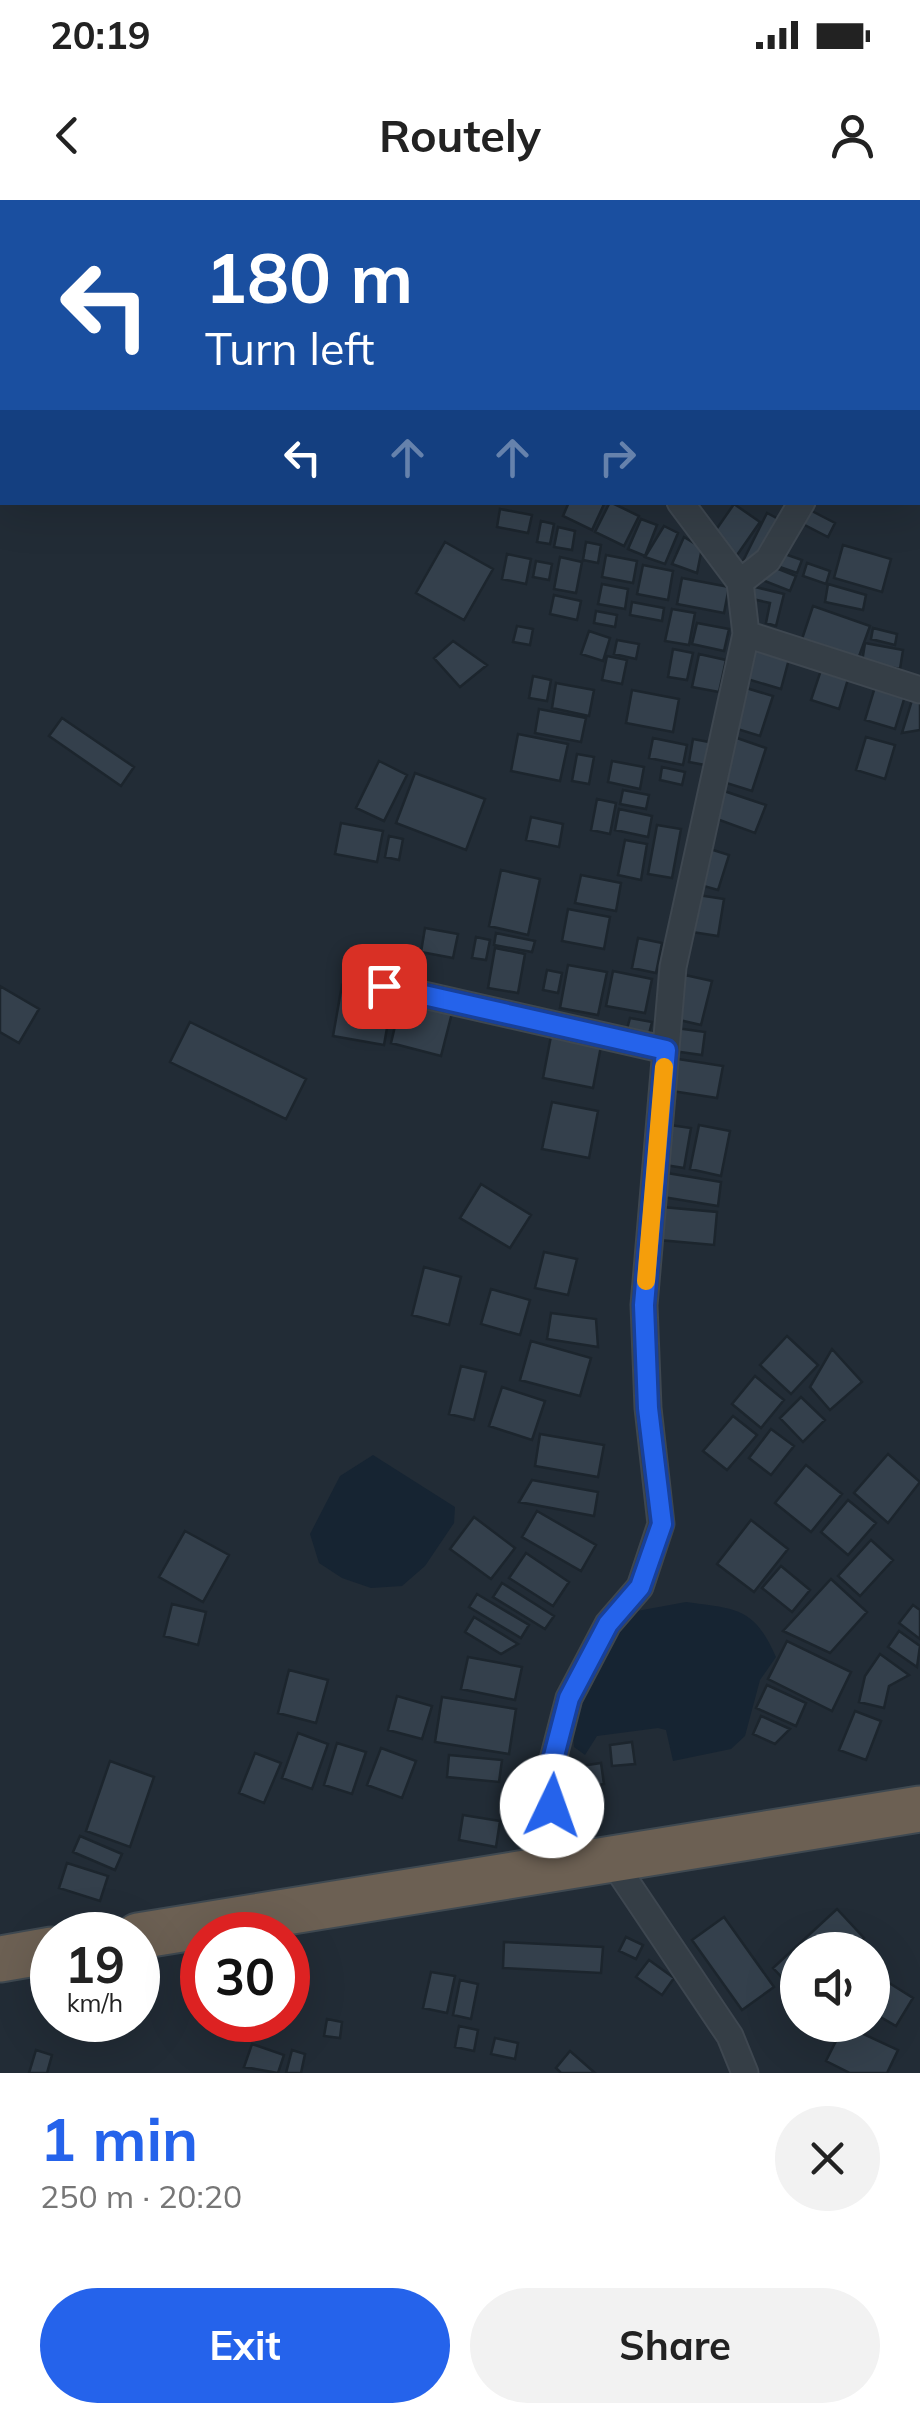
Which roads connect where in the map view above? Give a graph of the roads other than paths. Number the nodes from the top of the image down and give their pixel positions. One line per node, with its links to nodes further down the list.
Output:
1 (682, 505): 3 (street)
2 (800, 505): 3 (street)
3 (740, 582): 4 (street)
4 (746, 634): 5 (street); 7 (street)
5 (920, 690)
6 (384, 986): 7 (street)
7 (666, 1050): 10 (street)
8 (920, 1808): 9 (highway)
9 (611, 1859): 10 (highway); 14 (street)
10 (557, 1868): 11 (highway)
11 (160, 1932)
12 (30, 1954): 13 (highway)
13 (0, 1959)
14 (745, 2073)

